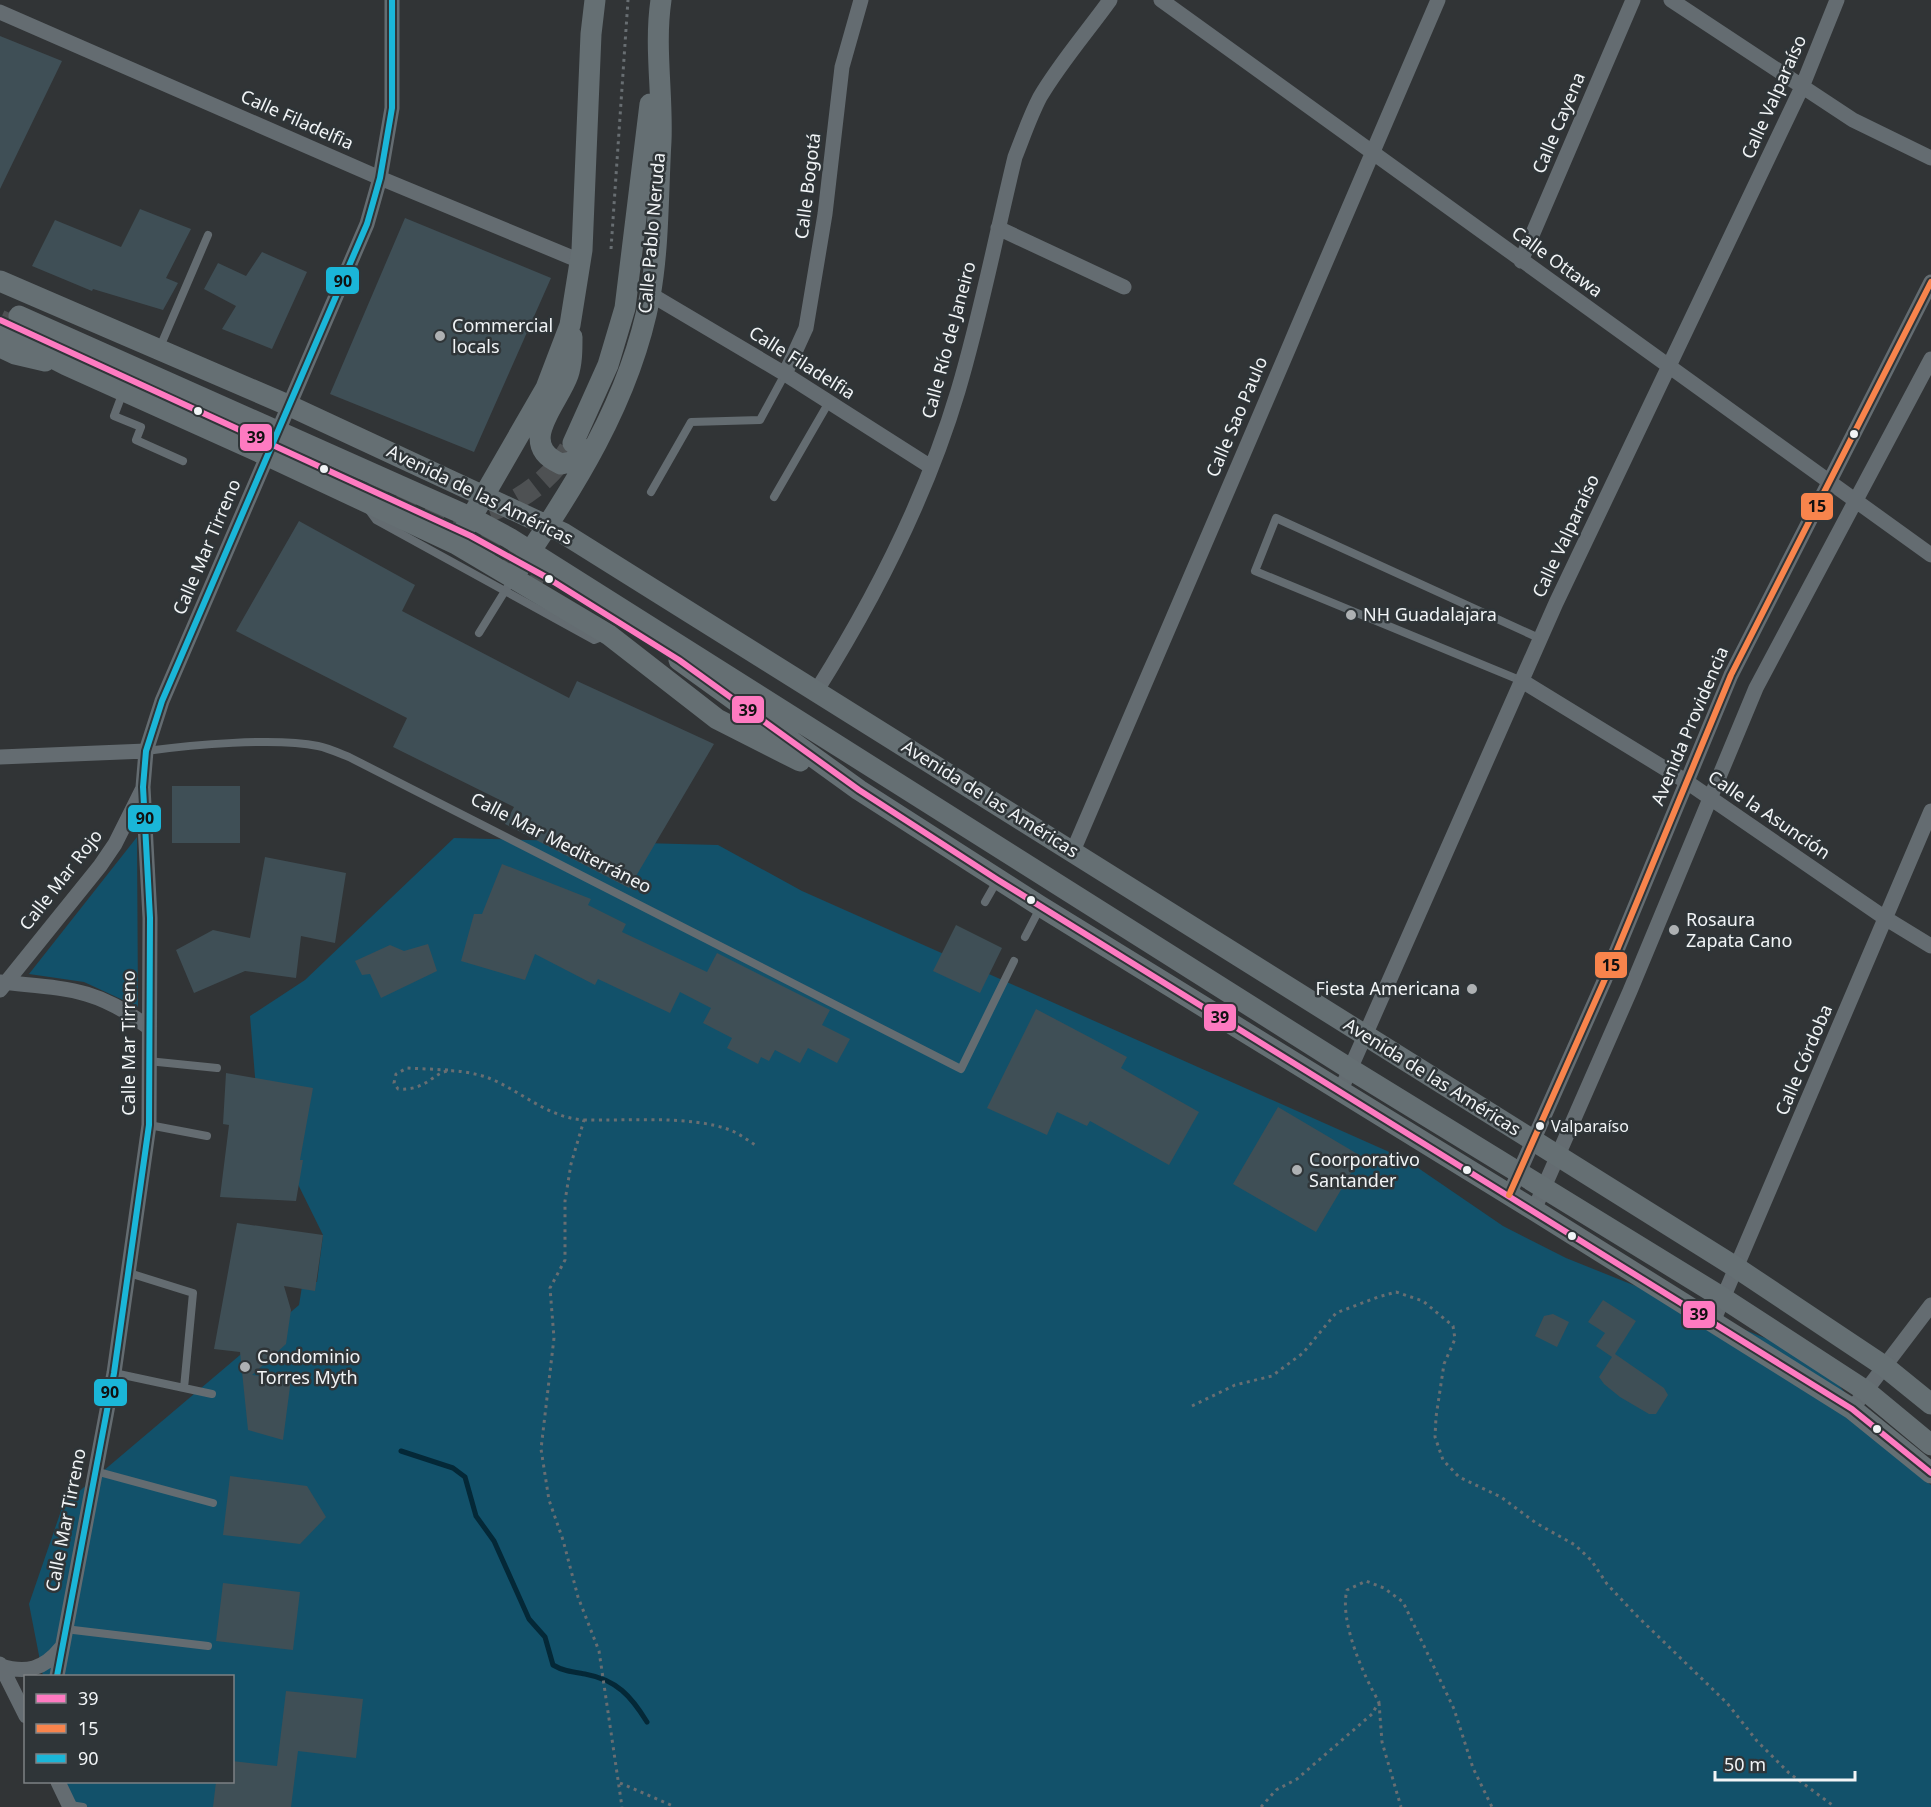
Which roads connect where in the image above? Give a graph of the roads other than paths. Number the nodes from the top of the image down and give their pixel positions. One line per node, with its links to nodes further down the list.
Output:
1 (392, 0): 16 (street, Calle Mar Tirreno)
2 (595, 0): 19 (main road)
3 (661, 0): 12 (main road, Calle Pablo Neruda)
4 (861, 0): 31 (street, Calle Bogotá)
5 (1110, 0): 17 (street, Calle Río de Janeiro)
6 (1161, 0): 14 (street, Calle Ottawa)
7 (1438, 0): 14 (street, Calle Sao Paulo)
8 (1633, 0): 20 (street, Calle Cayena)
9 (1671, 0): 13 (street)
10 (1837, 0): 13 (street, Calle Valparaíso)
11 (0, 12): 16 (street, Calle Filadelfia)
12 (657, 24): 24 (main road, Calle Pablo Neruda); 37 (main road)
13 (1802, 87): 15 (street); 30 (street, Calle Valparaíso)
14 (1372, 153): 20 (street, Calle Ottawa); 65 (street, Calle Sao Paulo)
15 (1931, 158)
16 (380, 178): 19 (street, Calle Filadelfia); 34 (street, Calle Mar Tirreno)
17 (998, 228): 23 (street); 40 (street, Calle Río de Janeiro)
18 (208, 236): 28 (lane)
19 (580, 261): 26 (main road)
20 (1521, 261): 30 (street, Calle Ottawa)
21 (0, 281): 28 (main road, Avenida de las Américas)
22 (1931, 282): 41 (street, Avenida Providencia)
23 (1124, 287)
24 (650, 294): 31 (street, Calle Filadelfia); 36 (main road, Calle Pablo Neruda)
25 (20, 316): 35 (main road, Avenida de las Américas)
26 (570, 325): 36 (main road); 43 (main road)
27 (0, 344): 32 (main road)
28 (159, 350): 34 (main road, Avenida de las Américas)
29 (1931, 359): 46 (street)
30 (1669, 367): 41 (street, Calle Ottawa); 55 (street, Calle Valparaíso)
31 (785, 374): 33 (street, Calle Filadelfia); 42 (lane)
32 (123, 391): 38 (main road); 39 (lane)
33 (829, 402): 40 (street, Calle Filadelfia); 44 (lane)
34 (291, 406): 35 (street, Calle Mar Tirreno); 43 (main road, Avenida de las Américas)
35 (279, 431): 38 (street, Calle Mar Tirreno); 47 (main road, Avenida de las Américas)
36 (598, 442): 48 (main road, Calle Pablo Neruda)
37 (573, 443)
38 (268, 456): 45 (main road); 58 (street, Calle Mar Tirreno)
39 (183, 461)
40 (931, 467): 57 (street, Calle Río de Janeiro)
41 (1830, 483): 46 (street, Calle Ottawa); 60 (street, Avenida Providencia)
42 (651, 492)
43 (483, 494): 47 (main road); 48 (main road, Avenida de las Américas)
44 (774, 497)
45 (360, 499): 49 (main road); 53 (lane)
46 (1857, 502): 51 (street, Calle Ottawa); 63 (street)
47 (470, 517): 49 (main road); 50 (main road, Avenida de las Américas)
48 (548, 525): 50 (main road, Calle Pablo Neruda); 57 (main road, Avenida de las Américas)
49 (456, 544): 53 (main road)
50 (530, 552): 53 (main road, Calle Pablo Neruda); 78 (main road, Avenida de las Américas)
51 (1931, 555)
52 (546, 578): 62 (main road)
53 (510, 585): 54 (lane); 62 (main road)
54 (479, 633)
55 (1541, 639): 56 (street, Calle Valparaíso); 56 (lane)
56 (1522, 681): 60 (street, Calle la Asunción); 75 (street, Calle Valparaíso)
57 (817, 690): 65 (main road, Avenida de las Américas)
58 (146, 752): 59 (street, Calle Mar Mediterráneo); 61 (street, Calle Mar Tirreno); 72 (lane, Calle Mar Mediterráneo)
59 (0, 757)
60 (1687, 782): 63 (street, Calle la Asunción); 82 (street, Avenida Providencia)
61 (143, 787): 73 (street, Calle Mar Rojo); 74 (street, Calle Mar Tirreno)
62 (859, 790): 66 (main road)
63 (1711, 799): 69 (street, Calle la Asunción); 83 (street)
64 (1931, 811): 69 (street, Calle Córdoba)
65 (1073, 851): 75 (main road, Avenida de las Américas)
66 (998, 880): 67 (lane); 68 (main road)
67 (985, 902)
68 (1040, 906): 70 (lane); 79 (main road)
69 (1885, 918): 71 (street, Calle la Asunción); 88 (street, Calle Córdoba)
70 (1025, 937)
71 (1931, 946)
72 (1014, 961)
73 (2, 985): 74 (street)
74 (147, 1027): 76 (street, Calle Mar Tirreno)
75 (1366, 1035): 78 (street, Calle Valparaíso); 82 (main road, Avenida de las Américas)
76 (148, 1061): 77 (lane); 80 (street, Calle Mar Tirreno)
77 (217, 1068)
78 (1350, 1069): 79 (street, Calle Valparaíso); 84 (main road, Avenida de las Américas)
79 (1340, 1092): 86 (main road)
80 (148, 1125): 81 (lane); 89 (street, Calle Mar Tirreno)
81 (207, 1136)
82 (1534, 1141): 83 (main road, Avenida de las Américas); 84 (street, Avenida Providencia)
83 (1559, 1156): 85 (street); 88 (main road, Avenida de las Américas)
84 (1520, 1173): 85 (main road, Avenida de las Américas); 86 (street, Avenida Providencia)
85 (1545, 1189): 87 (street); 90 (main road, Avenida de las Américas)
86 (1509, 1195): 87 (main road)
87 (1534, 1210): 92 (main road)
88 (1737, 1268): 90 (street, Calle Córdoba); 93 (main road, Avenida de las Américas)
89 (129, 1273): 94 (street, Calle Mar Tirreno); 95 (lane)
90 (1723, 1298): 92 (street, Calle Córdoba); 96 (main road, Avenida de las Américas)
91 (1931, 1305): 93 (street)
92 (1712, 1324): 99 (main road)
93 (1884, 1365): 96 (street); 98 (main road, Avenida de las Américas)
94 (114, 1373): 95 (lane); 101 (street, Calle Mar Tirreno)
95 (184, 1388): 97 (lane)
96 (1866, 1391): 99 (street); 100 (main road, Avenida de las Américas)
97 (212, 1394)
98 (1931, 1404)
99 (1852, 1410): 102 (main road)
100 (1931, 1445)
101 (95, 1471): 103 (lane); 104 (street, Calle Mar Tirreno)
102 (1931, 1473)
103 (213, 1503)
104 (65, 1629): 105 (lane); 106 (street, Calle Mar Tirreno)
105 (208, 1646)
106 (61, 1648): 107 (street); 108 (street, Calle Mar Tirreno)
107 (0, 1665): 109 (street)
108 (57, 1675)
109 (24, 1712)
110 (59, 1783): 111 (street)
111 (74, 1806)

